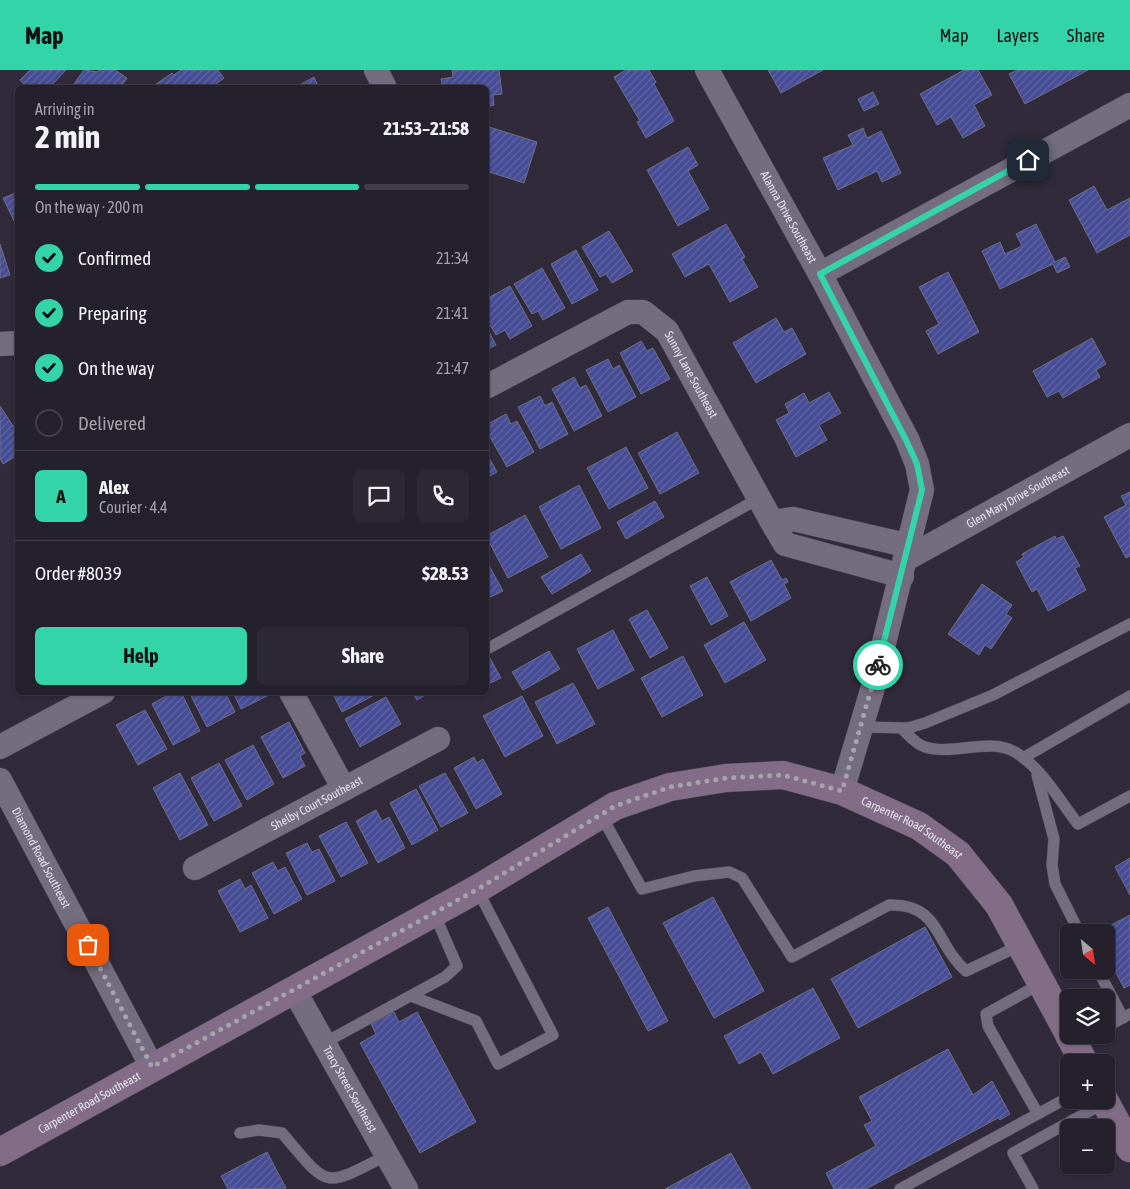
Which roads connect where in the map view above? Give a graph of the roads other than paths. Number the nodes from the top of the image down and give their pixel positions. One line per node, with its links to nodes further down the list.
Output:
1 (376, 70): 3 (street)
2 (707, 70): 5 (street, Alanna Drive Southeast)
3 (384, 85)
4 (1130, 105): 5 (street)
5 (820, 274): 11 (street, Alanna Drive Southeast)
6 (15, 342): 7 (street)
7 (0, 344)
8 (489, 385): 10 (street, Sunny Lane Southeast)
9 (1130, 435): 11 (street, Glen Mary Drive Southeast)
10 (758, 499): 11 (street, Sunny Lane Southeast); 13 (lane)
11 (906, 561): 17 (street, Alanna Drive Southeast)
12 (1130, 624): 18 (lane)
13 (489, 648)
14 (97, 695): 20 (street)
15 (293, 695): 24 (street)
16 (1130, 696): 21 (lane)
17 (862, 727): 18 (lane); 25 (street, Alanna Drive Southeast)
18 (901, 728): 21 (lane)
19 (438, 739): 24 (street, Shelby Court Southeast)
20 (0, 747)
21 (1024, 758): 22 (lane)
22 (1035, 768): 26 (lane); 31 (lane)
23 (0, 780): 41 (street, Diamond Road Southeast)
24 (344, 789): 28 (street, Shelby Court Southeast)
25 (842, 791): 27 (street, Carpenter Road Southeast); 32 (street, Carpenter Road Southeast)
26 (1130, 796)
27 (601, 815): 29 (street, Carpenter Road Southeast); 32 (lane)
28 (195, 868)
29 (478, 889): 30 (street, Carpenter Road Southeast); 36 (lane)
30 (434, 913): 35 (street, Carpenter Road Southeast); 36 (lane)
31 (1075, 924)
32 (1021, 945): 34 (street, Carpenter Road Southeast)
33 (1103, 979): 38 (lane)
34 (1042, 983): 37 (street, Carpenter Road Southeast); 45 (lane)
35 (294, 990): 40 (street, Tracy Street Southeast); 41 (street, Carpenter Road Southeast)
36 (411, 996): 40 (lane)
37 (1060, 1012)
38 (1126, 1016): 39 (lane)
39 (1115, 1022)
40 (324, 1043): 49 (street, Tracy Street Southeast)
41 (152, 1067): 48 (street, Carpenter Road Southeast)
42 (1060, 1102): 45 (lane)
43 (1091, 1109): 52 (lane)
44 (1110, 1109): 47 (street)
45 (1038, 1114): 51 (lane)
46 (240, 1133): 49 (lane)
47 (1128, 1141)
48 (0, 1152)
49 (386, 1155): 50 (street, Tracy Street Southeast)
50 (406, 1189)
51 (900, 1189)
52 (1033, 1189)

